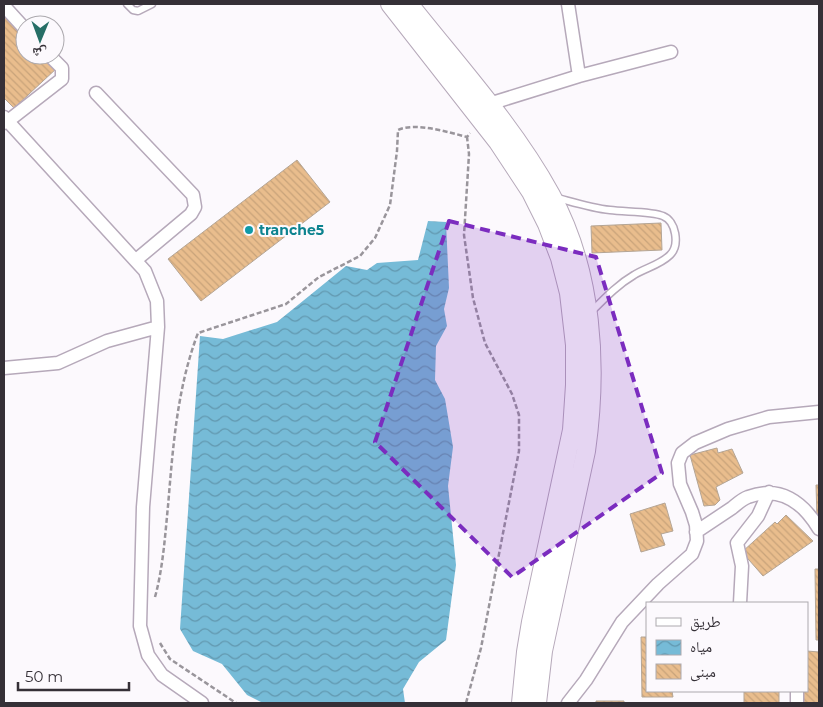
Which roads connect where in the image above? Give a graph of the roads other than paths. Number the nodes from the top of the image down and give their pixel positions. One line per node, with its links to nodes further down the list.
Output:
1 (127, 4): 2 (lane)
2 (152, 4)
3 (390, 4): 14 (main road)
4 (409, 4): 12 (main road)
5 (568, 4): 10 (street)
6 (4, 6): 7 (street)
7 (15, 18)
8 (671, 52): 10 (street)
9 (59, 65): 13 (street)
10 (579, 76): 12 (street)
11 (96, 93): 15 (street)
12 (489, 104): 14 (main road)
13 (5, 120): 15 (street)
14 (542, 194): 16 (main road); 16 (lane); 18 (main road)
15 (136, 260): 17 (street)
16 (588, 314): 18 (lane); 27 (main road)
17 (158, 327): 19 (street); 25 (street)
18 (574, 328): 26 (main road)
19 (4, 368)
20 (819, 412): 23 (street)
21 (770, 492): 22 (street); 23 (street); 24 (street)
22 (819, 529)
23 (696, 532): 28 (street)
24 (740, 602)
25 (202, 703)
26 (521, 703)
27 (538, 703)
28 (568, 703)

